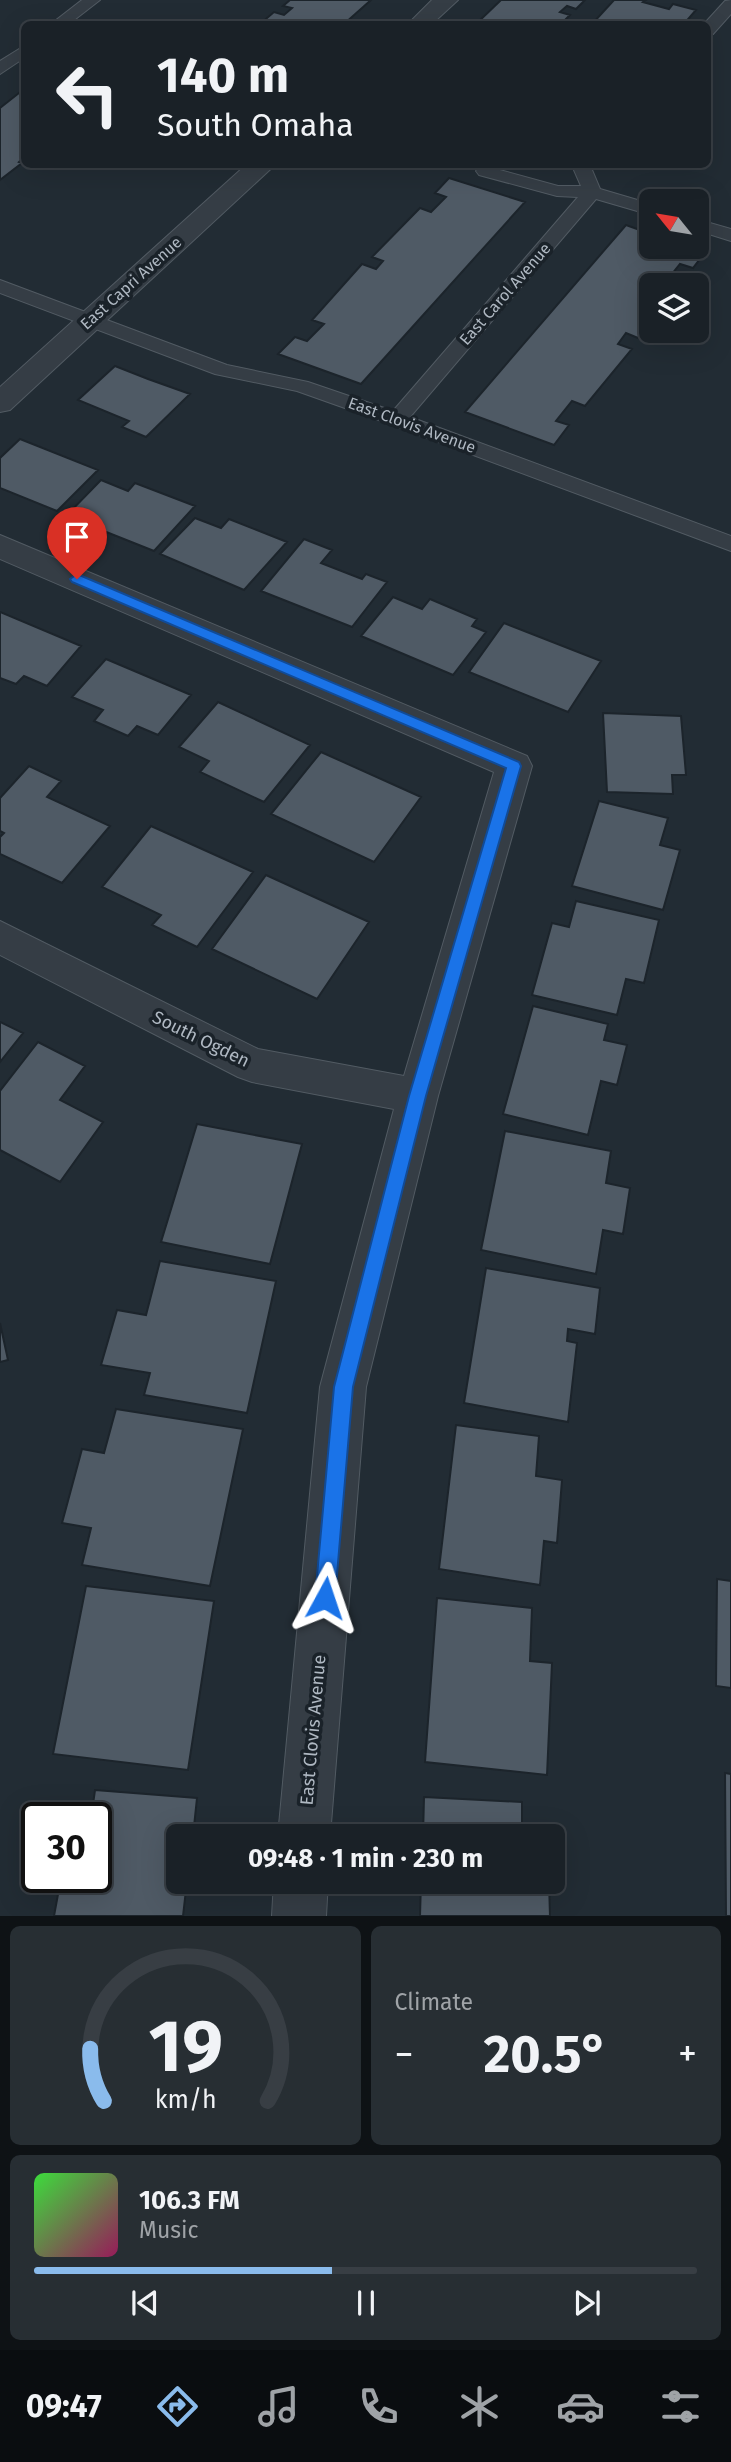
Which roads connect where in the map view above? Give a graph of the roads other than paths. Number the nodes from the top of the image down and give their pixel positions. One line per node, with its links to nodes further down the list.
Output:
1 (92, 0): 4 (lane)
2 (441, 1): 5 (street)
3 (731, 4): 6 (lane)
4 (63, 21)
5 (422, 21)
6 (711, 26)
7 (21, 53): 8 (lane)
8 (0, 69)
9 (258, 168): 17 (street, East Capri Avenue)
10 (585, 168): 12 (lane)
11 (485, 171): 12 (lane)
12 (593, 192): 13 (lane); 19 (lane, East Carol Avenue)
13 (639, 206)
14 (709, 228): 15 (lane)
15 (731, 235)
16 (0, 286): 17 (lane, East Clovis Avenue)
17 (89, 320): 18 (street, East Capri Avenue); 19 (lane, East Clovis Avenue)
18 (0, 403)
19 (397, 419): 20 (lane, East Clovis Avenue)
20 (731, 544)
21 (0, 546): 23 (street, East Clovis Avenue)
22 (0, 937): 23 (street, South Ogden)
23 (418, 1096): 24 (street, East Clovis Avenue)
24 (305, 1824)
25 (300, 1894): 26 (street)
26 (299, 1916)

